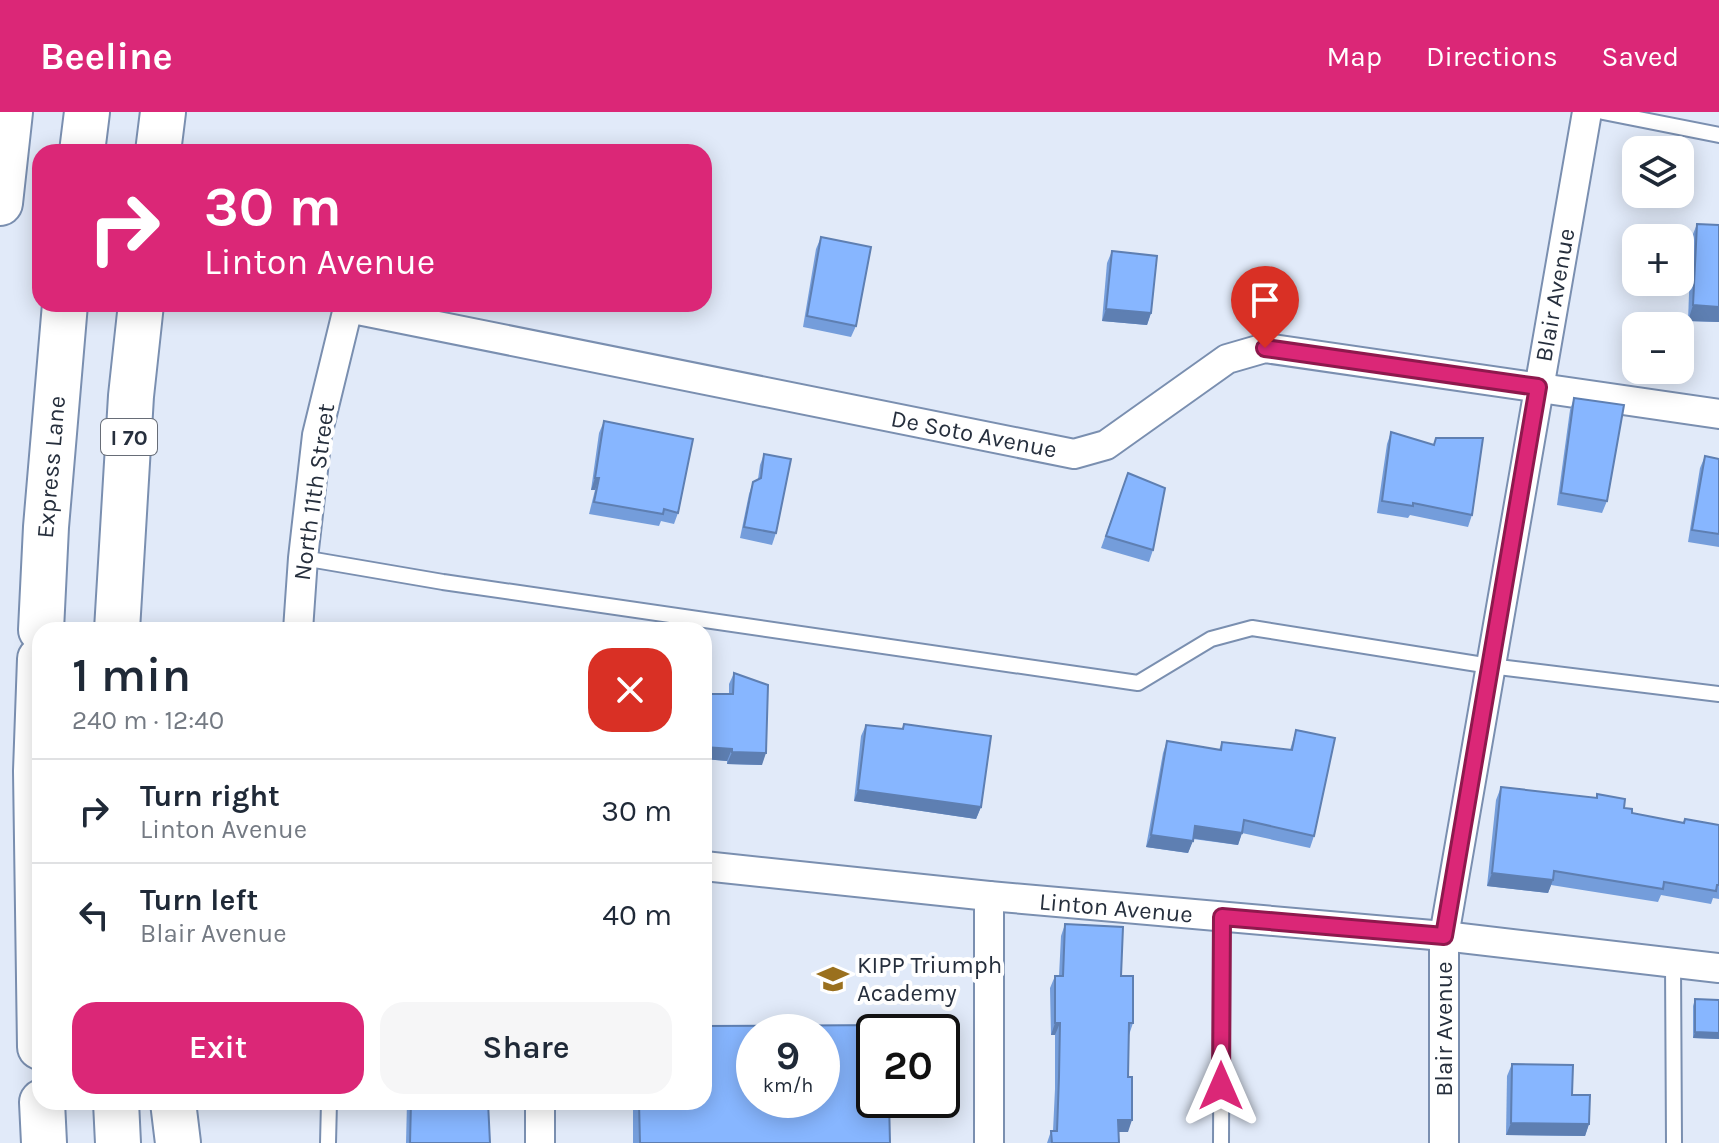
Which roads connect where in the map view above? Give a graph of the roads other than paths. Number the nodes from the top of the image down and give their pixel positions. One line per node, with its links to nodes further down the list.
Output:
1 (10, 112): 9 (highway)
2 (87, 112): 7 (highway)
3 (163, 112): 8 (highway)
4 (1587, 112): 14 (street, Blair Avenue)
5 (1603, 112): 6 (lane)
6 (1719, 135)
7 (83, 144)
8 (159, 144)
9 (0, 203)
10 (64, 312): 18 (highway, Express Lane)
11 (140, 312): 17 (highway, I 70)
12 (347, 312): 16 (street, North 11th Street)
13 (368, 312): 14 (street, De Soto Avenue)
14 (1538, 387): 15 (street, De Soto Avenue); 22 (street, Blair Avenue)
15 (1719, 414)
16 (303, 558): 21 (street, North 11th Street); 22 (lane)
17 (120, 570): 19 (highway, I 70); 20 (highway)
18 (41, 622)
19 (117, 622)
20 (125, 622)
21 (299, 622)
22 (1490, 666): 23 (lane); 27 (street, Blair Avenue)
23 (1719, 694)
24 (712, 867): 25 (street, Linton Avenue)
25 (989, 896): 26 (street, Linton Avenue); 40 (street)
26 (1222, 917): 27 (street, Linton Avenue); 41 (lane)
27 (1444, 936): 28 (street, Linton Avenue); 42 (street, Blair Avenue)
28 (1673, 963): 29 (street, Linton Avenue); 43 (lane)
29 (1719, 968)
30 (42, 1110): 35 (highway)
31 (116, 1110): 36 (highway)
32 (174, 1110): 37 (highway)
33 (329, 1110): 38 (lane)
34 (540, 1110): 39 (street)
35 (44, 1143)
36 (118, 1143)
37 (178, 1143)
38 (328, 1143)
39 (540, 1143)
40 (989, 1143)
41 (1221, 1143)
42 (1444, 1143)
43 (1674, 1143)

